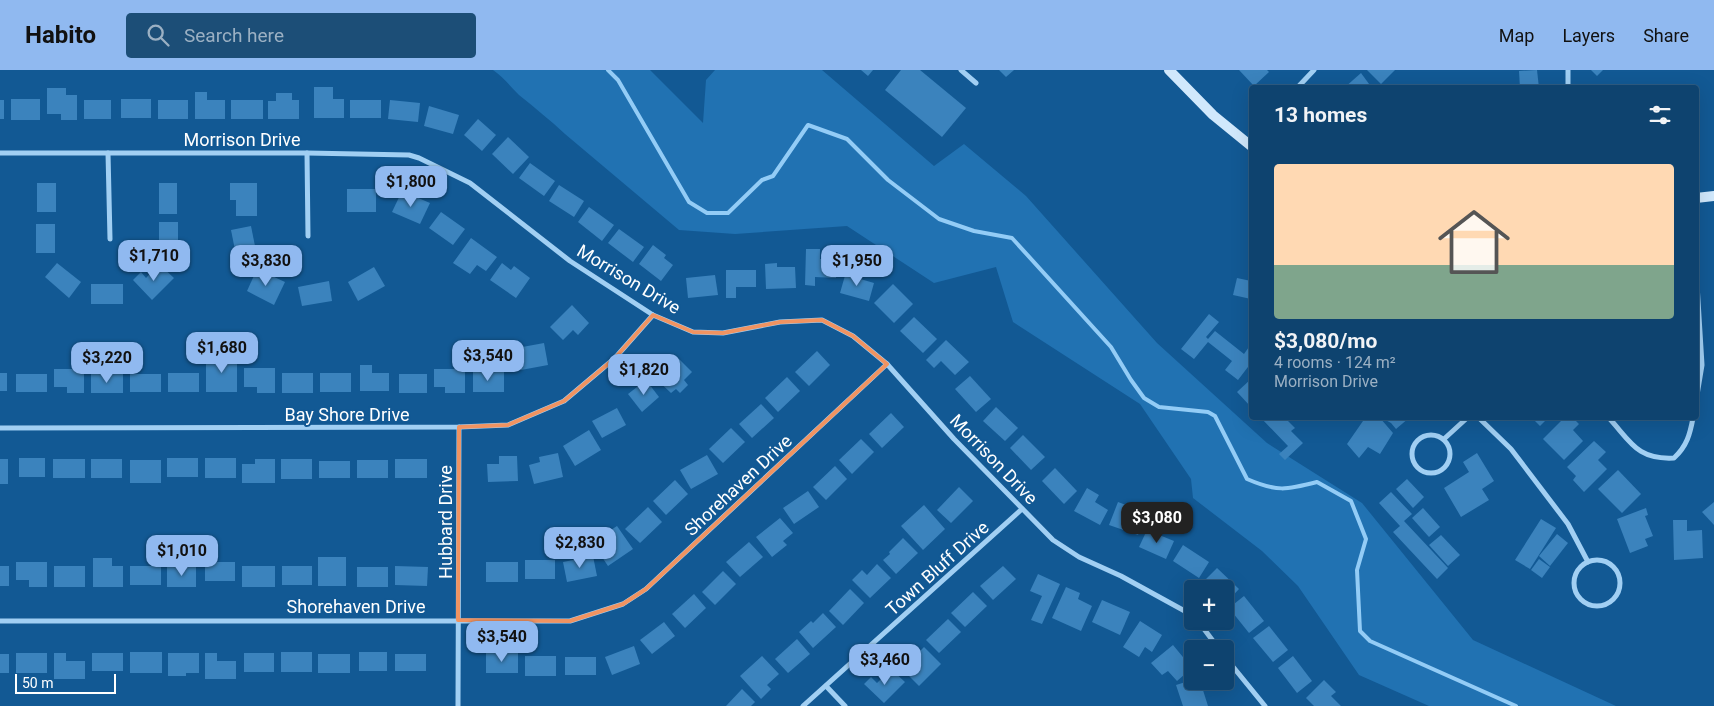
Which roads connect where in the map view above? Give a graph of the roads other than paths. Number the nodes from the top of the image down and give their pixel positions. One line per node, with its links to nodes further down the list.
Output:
1 (961, 70): 5 (street)
2 (1169, 70): 8 (main road)
3 (1314, 70): 6 (street)
4 (1568, 70): 7 (street)
5 (976, 83)
6 (1300, 85)
7 (1568, 85)
8 (1249, 142)
9 (307, 152): 11 (street, Morrison Drive); 14 (street); 16 (street, Morrison Drive)
10 (0, 153): 11 (street, Morrison Drive)
11 (108, 153): 15 (street)
12 (1714, 196): 13 (main road)
13 (1699, 198)
14 (308, 236)
15 (110, 239)
16 (654, 315): 18 (street, Morrison Drive); 24 (street, Bay Shore Drive)
17 (1699, 316): 19 (street)
18 (887, 364): 27 (street, Morrison Drive); 30 (street, Shorehaven Drive)
19 (1699, 382)
20 (1465, 420): 26 (street)
21 (1481, 420): 28 (street)
22 (1610, 420): 23 (street)
23 (1693, 420)
24 (459, 427): 25 (street, Bay Shore Drive); 30 (street, Hubbard Drive)
25 (0, 428)
26 (1444, 439): 26 (street)
27 (1022, 509): 29 (street, Morrison Drive); 33 (street, Town Bluff Drive)
28 (1588, 562): 28 (street)
29 (1184, 611)
30 (458, 620): 31 (street, Shorehaven Drive); 34 (street, Hubbard Drive)
31 (0, 621)
32 (1234, 668): 37 (street)
33 (826, 686): 35 (street, Town Bluff Drive); 36 (street)
34 (458, 706)
35 (803, 706)
36 (845, 706)
37 (1265, 706)

